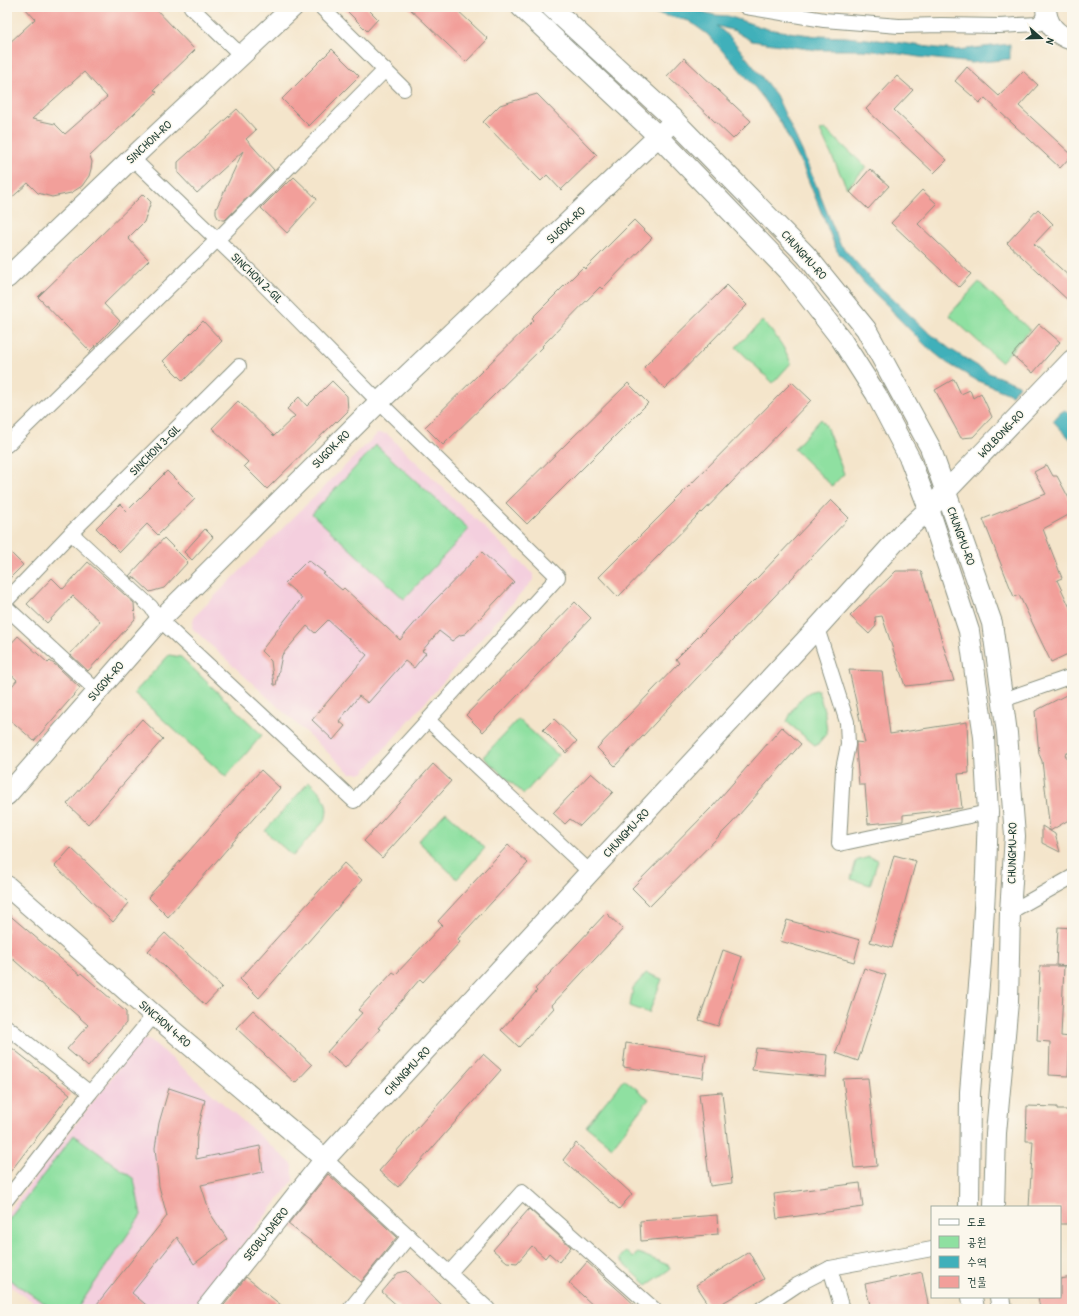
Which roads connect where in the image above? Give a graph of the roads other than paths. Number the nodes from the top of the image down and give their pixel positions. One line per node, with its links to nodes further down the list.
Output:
1 (191, 7): 8 (street)
2 (293, 7): 8 (street, SINCHON-RO)
3 (321, 7): 9 (street)
4 (521, 7): 12 (street, CHUNGMU-RO)
5 (551, 7): 11 (street, CHUNGMU-RO)
6 (746, 7): 7 (street)
7 (1056, 29)
8 (241, 55): 13 (street, SINCHON-RO)
9 (385, 70): 10 (street); 14 (street)
10 (404, 89)
11 (674, 120): 12 (street, SUGOK-RO); 20 (street, CHUNGMU-RO)
12 (659, 137): 18 (street, SUGOK-RO); 21 (street, CHUNGMU-RO)
13 (132, 158): 14 (street, SINCHON 2-GIL); 15 (street, SINCHON-RO)
14 (217, 240): 18 (street, SINCHON 2-GIL); 19 (street)
15 (7, 278)
16 (1072, 360): 20 (street, WOLBONG-RO)
17 (239, 366): 22 (street, SINCHON 3-GIL)
18 (378, 402): 25 (street, SUGOK-RO); 30 (street, SINCHON 2-GIL)
19 (7, 445)
20 (945, 492): 21 (street, WOLBONG-RO); 29 (street, CHUNGMU-RO)
21 (929, 509): 26 (street, CHUNGMU-RO); 32 (street, CHUNGMU-RO)
22 (71, 533): 23 (street); 25 (street)
23 (7, 600)
24 (7, 608): 28 (street)
25 (160, 620): 28 (street, SUGOK-RO); 30 (street)
26 (817, 628): 32 (street); 33 (street, CHUNGMU-RO)
27 (1072, 676): 29 (street)
28 (97, 691): 31 (street, SUGOK-RO)
29 (1003, 700): 36 (street, CHUNGMU-RO)
30 (428, 720): 33 (street)
31 (7, 795)
32 (988, 812): 42 (street, CHUNGMU-RO)
33 (590, 872): 40 (street, CHUNGMU-RO)
34 (1072, 877): 36 (street)
35 (7, 886): 37 (street, SINCHON 4-RO)
36 (1010, 912): 43 (street, CHUNGMU-RO)
37 (154, 1015): 39 (street); 40 (street, SINCHON 4-RO)
38 (7, 1027): 39 (street)
39 (90, 1093): 41 (street)
40 (325, 1159): 44 (street); 50 (street, SEOBU-DAERO)
41 (7, 1199)
42 (969, 1206)
43 (994, 1206)
44 (409, 1236): 47 (street); 51 (street)
45 (931, 1249): 46 (street)
46 (830, 1268): 54 (street); 55 (street)
47 (449, 1273): 52 (street); 53 (street)
48 (972, 1298): 56 (street)
49 (1000, 1298): 57 (street)
50 (206, 1309)
51 (350, 1309)
52 (488, 1309)
53 (654, 1309)
54 (761, 1309)
55 (842, 1309)
56 (974, 1309)
57 (1002, 1309)

